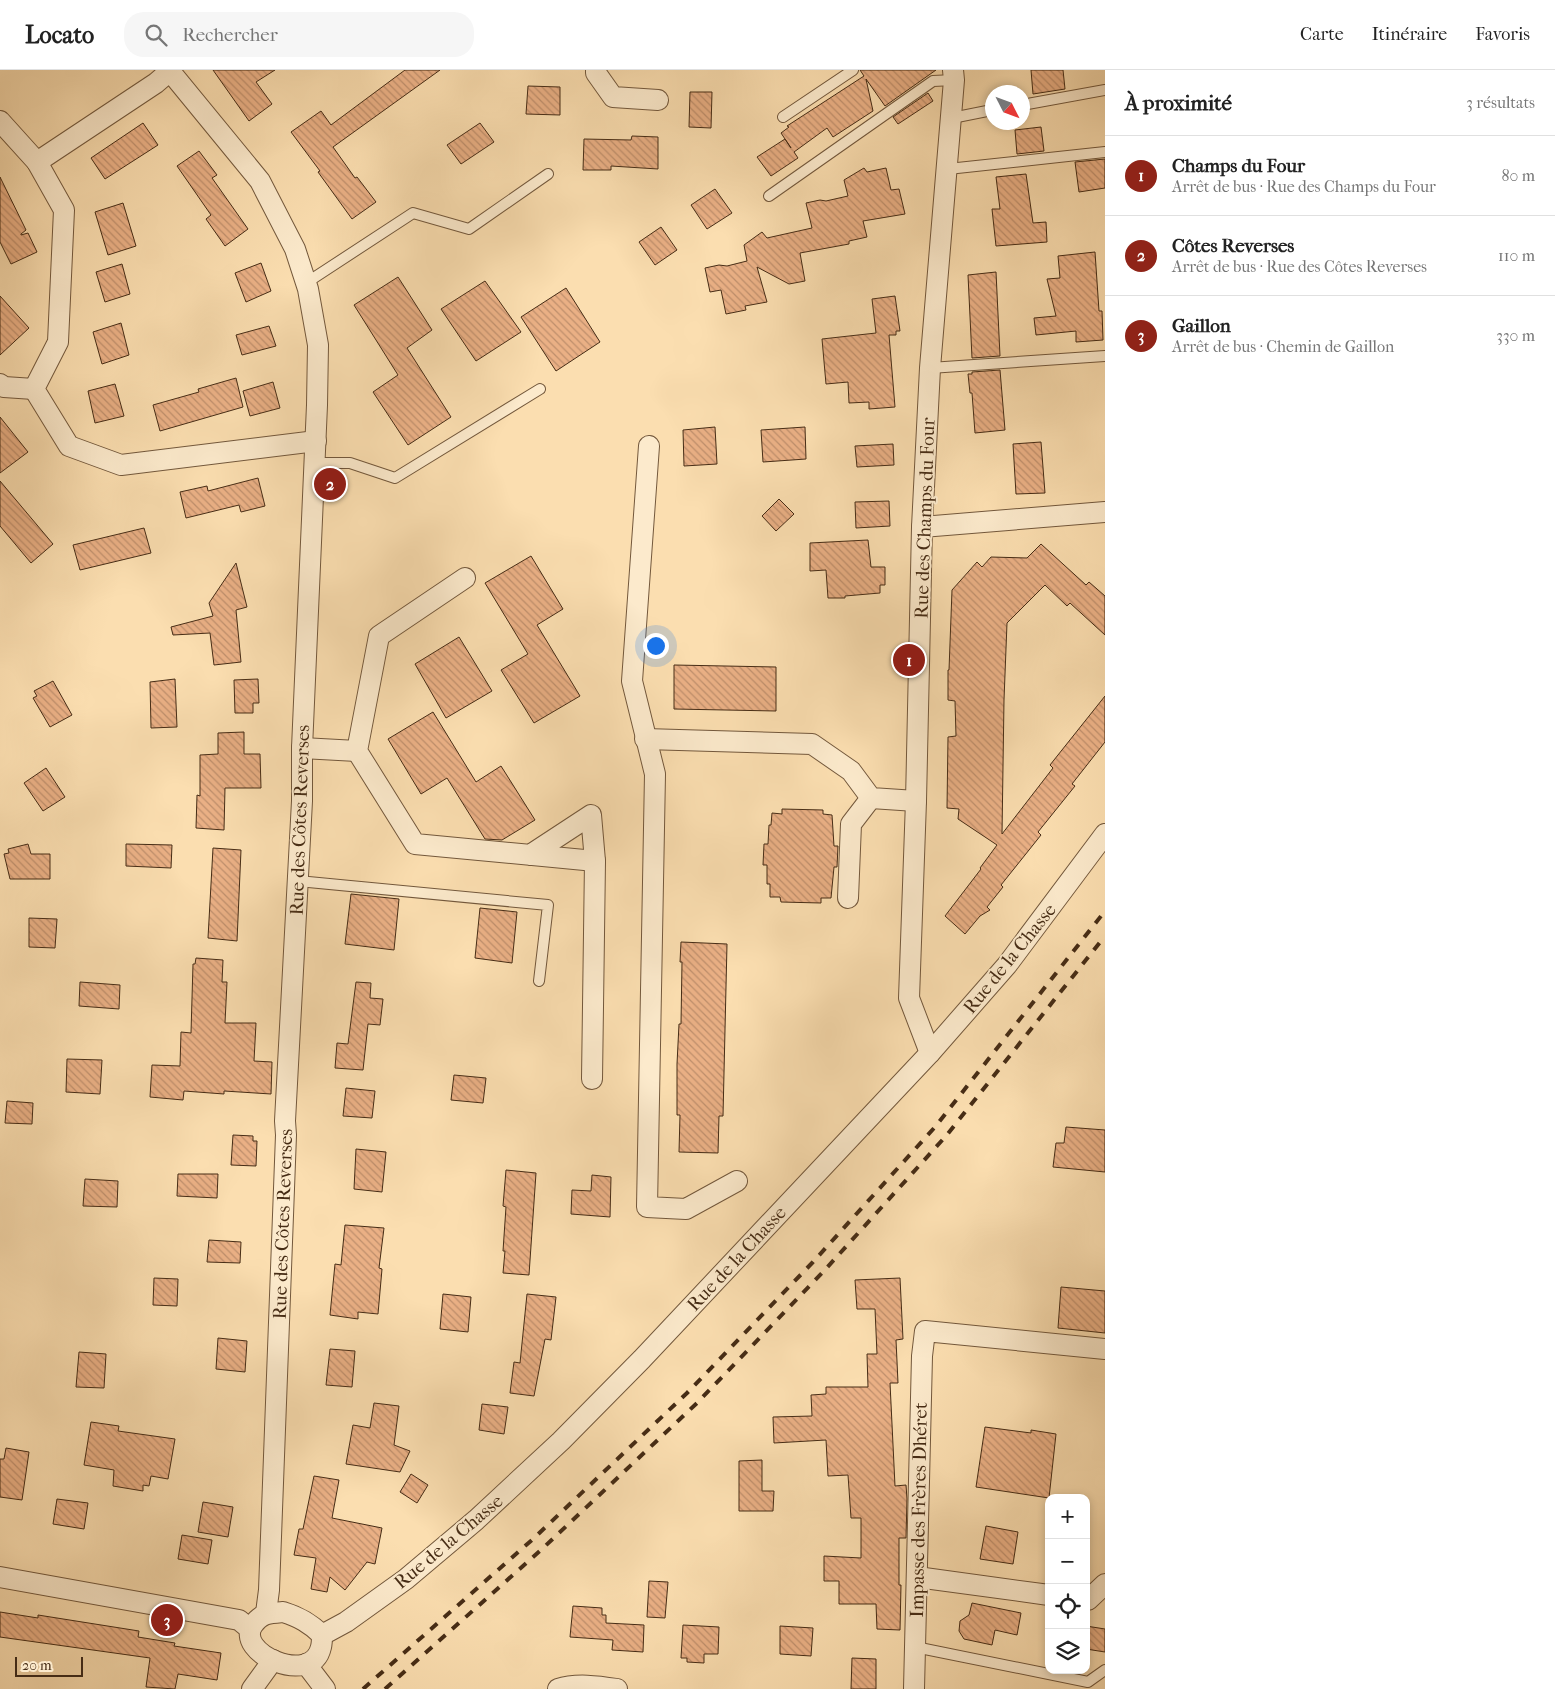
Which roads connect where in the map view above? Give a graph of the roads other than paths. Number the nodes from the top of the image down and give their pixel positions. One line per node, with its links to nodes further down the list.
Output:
1 (596, 70): 6 (street)
2 (853, 70): 9 (lane)
3 (169, 71): 13 (street); 17 (street, Rue des Côtes Reverses)
4 (954, 75): 10 (street, Rue des Champs du Four); 16 (lane)
5 (1105, 90): 7 (lane)
6 (658, 100)
7 (1030, 104)
8 (985, 111): 10 (lane)
9 (783, 117)
10 (952, 118): 14 (street, Rue des Champs du Four)
11 (0, 121): 13 (street)
12 (1105, 152): 14 (lane)
13 (37, 162): 21 (street)
14 (948, 169): 19 (street, Rue des Champs du Four)
15 (548, 174): 17 (lane)
16 (769, 196)
17 (306, 282): 23 (street, Rue des Côtes Reverses)
18 (1105, 356): 19 (lane)
19 (930, 368): 27 (street, Rue des Champs du Four)
20 (0, 384): 21 (street)
21 (34, 389): 23 (street)
22 (540, 389): 25 (lane)
23 (316, 440): 25 (street, Rue des Côtes Reverses)
24 (649, 446): 29 (street)
25 (315, 463): 30 (street, Rue des Côtes Reverses)
26 (1105, 512): 27 (street)
27 (922, 527): 33 (street, Rue des Champs du Four)
28 (465, 578): 31 (street)
29 (645, 739): 32 (street); 42 (street)
30 (302, 748): 31 (street); 37 (street, Rue des Côtes Reverses)
31 (357, 751): 35 (street)
32 (871, 798): 33 (street); 38 (street)
33 (916, 801): 40 (street, Rue des Champs du Four)
34 (1105, 834): 40 (street, Rue de la Chasse)
35 (530, 855): 36 (street); 36 (street)
36 (595, 861): 41 (street)
37 (298, 881): 39 (lane); 49 (street, Rue des Côtes Reverses)
38 (848, 898)
39 (539, 981)
40 (930, 1053): 51 (street, Rue de la Chasse)
41 (592, 1079)
42 (737, 1181)
43 (1105, 1348): 44 (street, Impasse des Frères Dhéret)
44 (917, 1577): 47 (street); 52 (street, Impasse des Frères Dhéret)
45 (0, 1578): 50 (street)
46 (1105, 1584): 48 (street)
47 (1045, 1593)
48 (1090, 1598)
49 (266, 1613): 50 (street); 51 (street)
50 (250, 1629): 53 (street)
51 (322, 1635): 54 (street)
52 (915, 1647): 55 (lane); 60 (street, Impasse des Frères Dhéret)
53 (274, 1660): 54 (street); 56 (street)
54 (306, 1664): 57 (street)
55 (1105, 1670)
56 (252, 1689)
57 (325, 1689)
58 (558, 1689): 59 (street)
59 (617, 1689)
60 (914, 1689)

